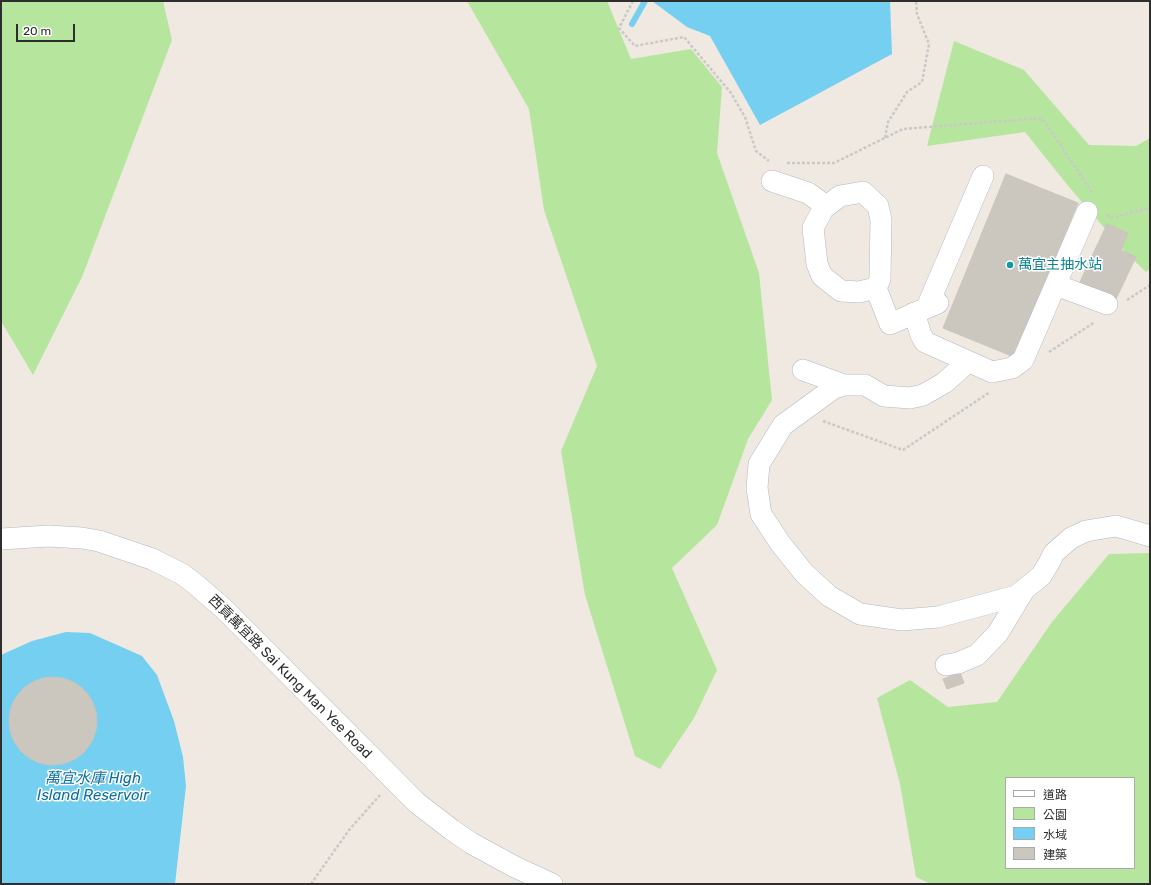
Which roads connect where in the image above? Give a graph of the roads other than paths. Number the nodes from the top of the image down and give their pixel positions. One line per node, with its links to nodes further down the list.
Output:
1 (775, 169): 3 (street)
2 (983, 176): 8 (street)
3 (826, 206): 6 (street); 6 (street)
4 (1095, 206): 5 (street)
5 (1056, 284): 7 (street); 9 (street)
6 (876, 288): 8 (street)
7 (1107, 304)
8 (926, 308): 9 (street)
9 (968, 362): 11 (street)
10 (803, 370): 11 (street)
11 (844, 385): 14 (street)
12 (1150, 536): 14 (street)
13 (1, 539): 16 (street, 西貢萬宜路 Sai Kung Man Yee Road)
14 (1025, 589): 15 (street)
15 (946, 665)
16 (552, 884)

